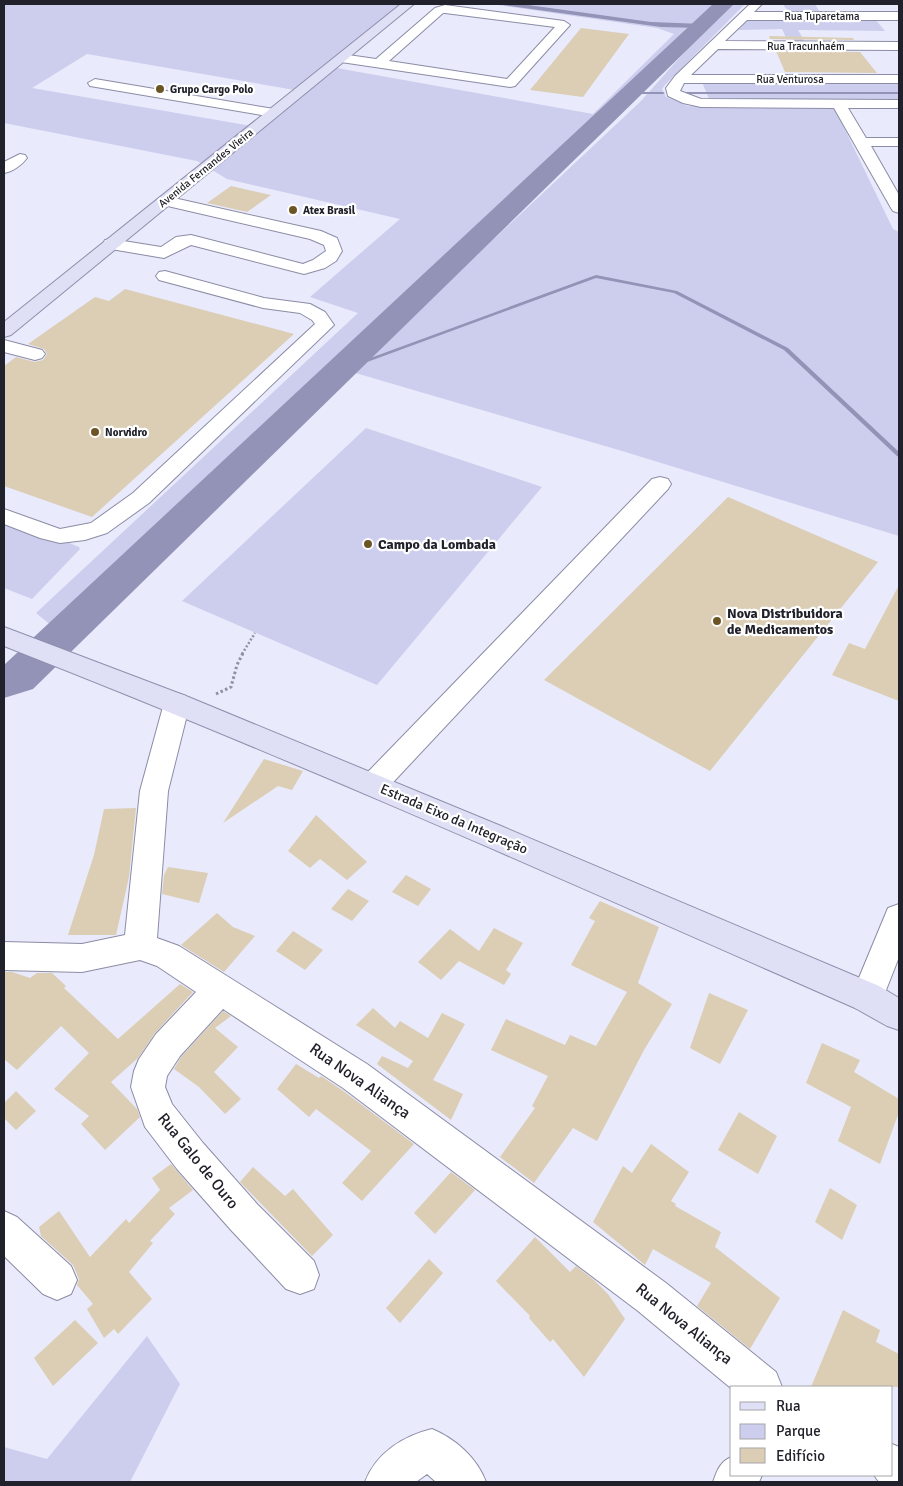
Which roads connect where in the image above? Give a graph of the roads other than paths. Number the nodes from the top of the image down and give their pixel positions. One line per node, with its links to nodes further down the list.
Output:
1 (408, 4): 7 (main road, Avenida Fernandes Vieira)
2 (756, 4): 3 (street)
3 (744, 16): 4 (street, Rua Tuparetama); 5 (street)
4 (899, 16)
5 (714, 45): 6 (street, Rua Tracunhaém); 9 (street)
6 (899, 46)
7 (341, 58): 8 (street); 14 (main road, Avenida Fernandes Vieira)
8 (378, 64): 8 (street)
9 (680, 79): 10 (street, Rua Venturosa); 12 (street, Rua Venturosa)
10 (899, 80)
11 (95, 83): 14 (street)
12 (839, 104): 13 (street, Rua Venturosa); 15 (street)
13 (899, 104)
14 (274, 113): 20 (main road, Avenida Fernandes Vieira)
15 (862, 142): 16 (street); 19 (street)
16 (899, 142)
17 (20, 158): 18 (street)
18 (4, 169)
19 (893, 188): 21 (street)
20 (165, 201): 22 (main road, Avenida Fernandes Vieira); 22 (street)
21 (899, 208)
22 (111, 244): 24 (main road, Avenida Fernandes Vieira)
23 (165, 276): 28 (street)
24 (4, 331)
25 (4, 346): 26 (street)
26 (36, 354)
27 (660, 484): 31 (street)
28 (4, 516)
29 (10, 638): 30 (main road, Estrada Eixo da Integração)
30 (177, 703): 31 (main road, Estrada Eixo da Integração); 33 (street)
31 (373, 785): 36 (main road, Estrada Eixo da Integração)
32 (899, 918): 36 (street)
33 (140, 946): 34 (street); 35 (street, Rua Nova Aliança)
34 (4, 956)
35 (220, 989): 39 (street, Rua Galo de Ouro); 41 (street, Rua Nova Aliança)
36 (867, 997): 37 (main road, Estrada Eixo da Integração)
37 (899, 1015)
38 (4, 1230): 40 (street)
39 (300, 1275)
40 (57, 1280)
41 (760, 1386)
42 (387, 1482): 43 (street)
43 (464, 1482)

